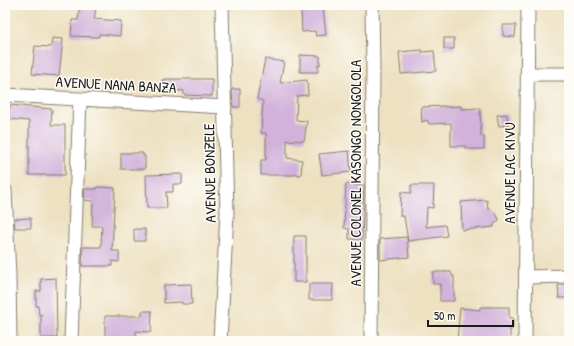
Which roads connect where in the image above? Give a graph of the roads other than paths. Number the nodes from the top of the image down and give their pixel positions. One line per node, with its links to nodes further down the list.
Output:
1 (222, 5): 8 (street, AVENUE BONZELE)
2 (372, 5): 15 (street, AVENUE COLONEL KASONGO NONGOLOLA)
3 (528, 5): 4 (street, AVENUE LAC KIVU)
4 (527, 74): 5 (street); 11 (street, AVENUE LAC KIVU)
5 (569, 74)
6 (5, 95): 7 (street, AVENUE NANA BANZA)
7 (80, 99): 8 (street, AVENUE NANA BANZA); 13 (street)
8 (225, 107): 14 (street, AVENUE BONZELE)
9 (5, 190): 12 (street)
10 (569, 276): 11 (street)
11 (526, 277): 16 (street, AVENUE LAC KIVU)
12 (10, 341)
13 (71, 341)
14 (220, 341)
15 (370, 341)
16 (525, 341)

